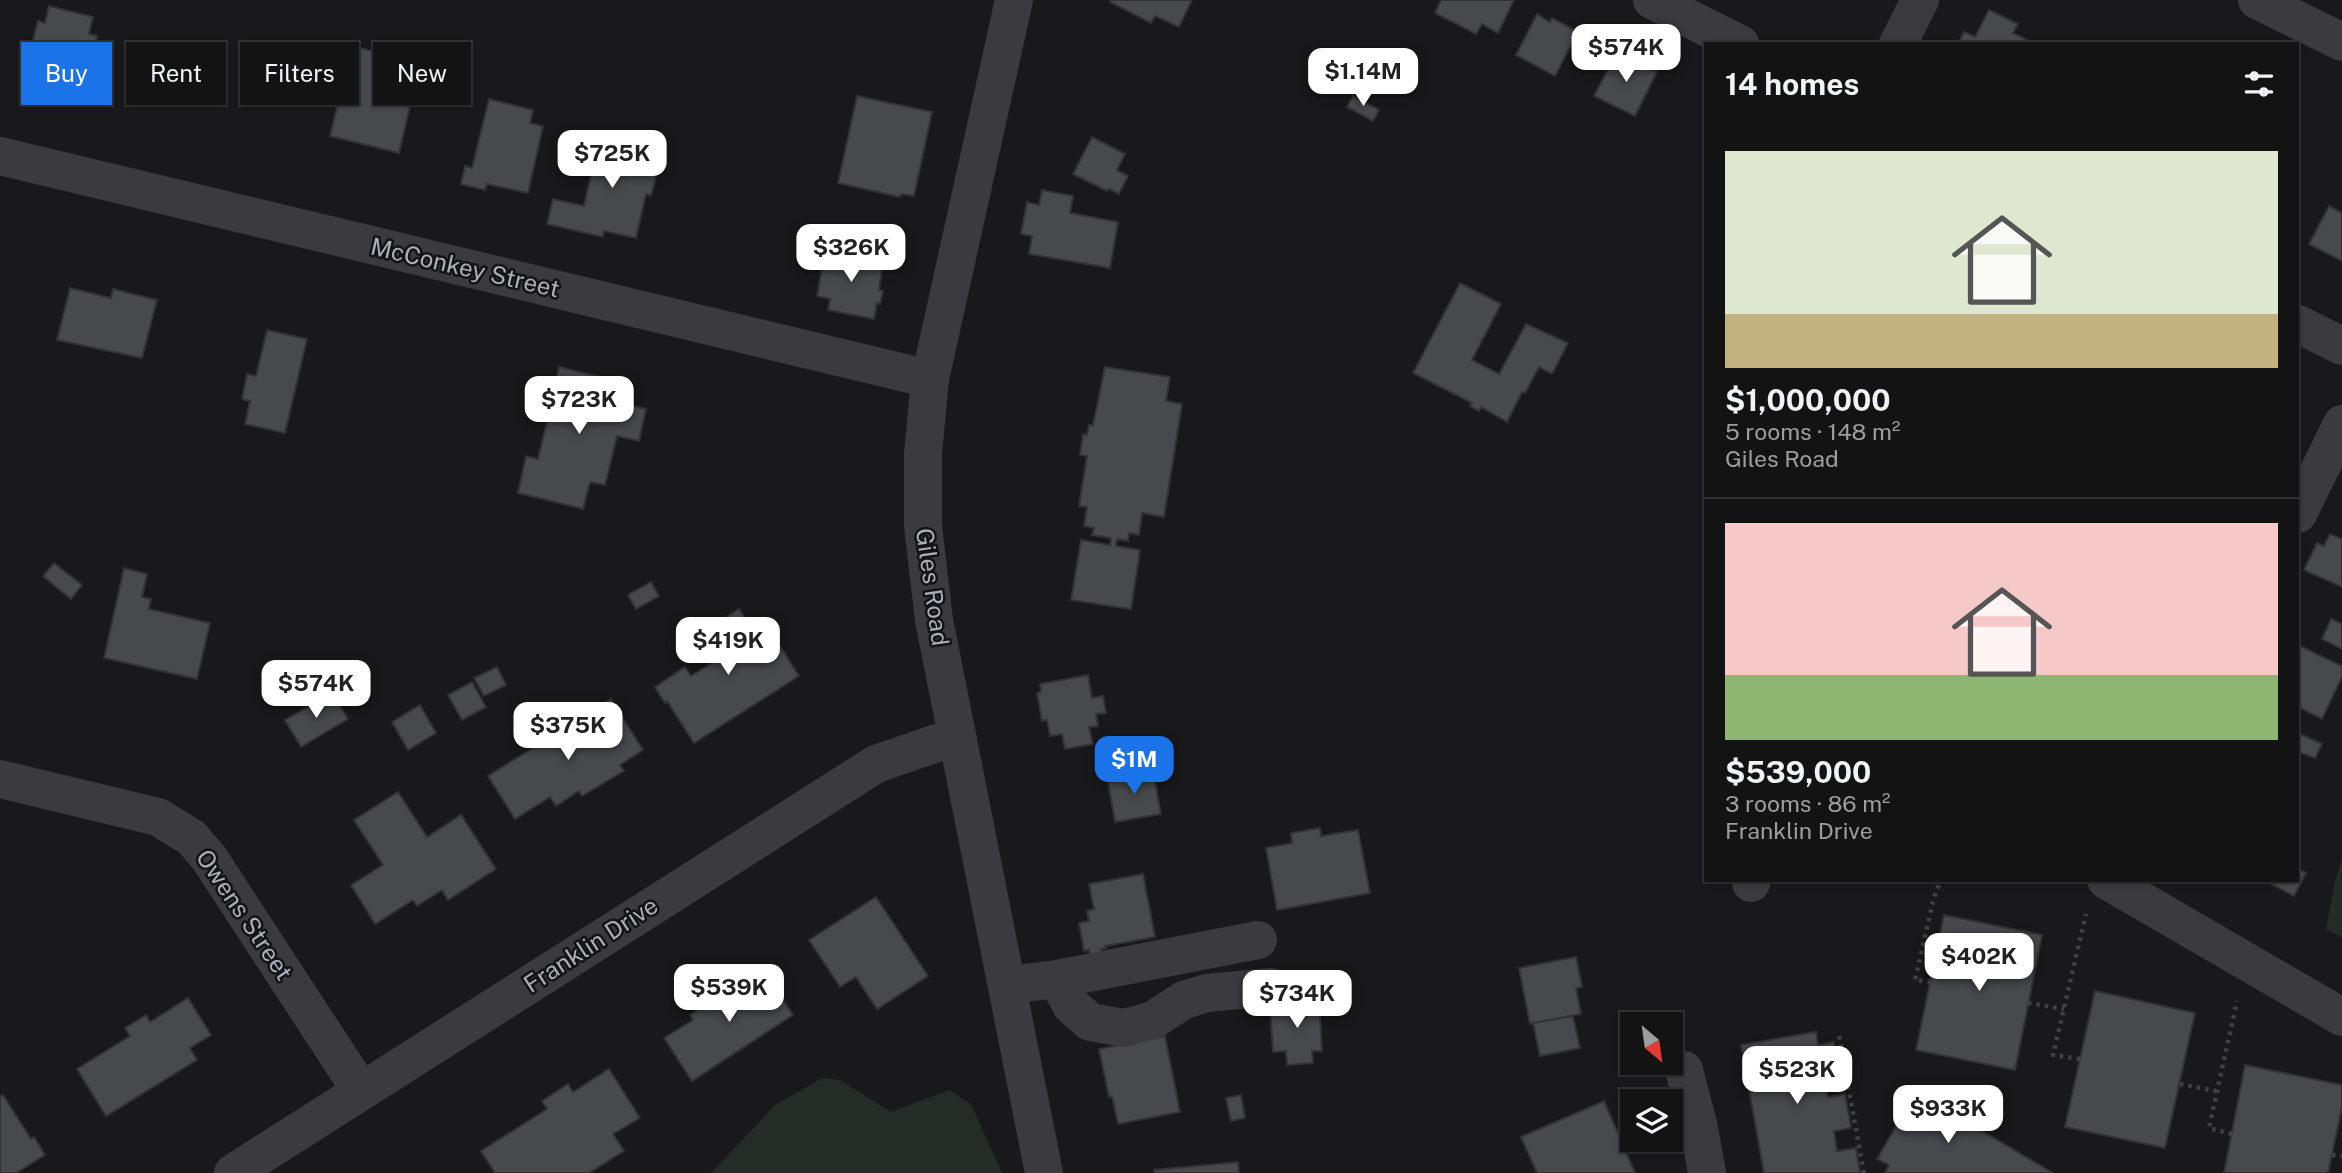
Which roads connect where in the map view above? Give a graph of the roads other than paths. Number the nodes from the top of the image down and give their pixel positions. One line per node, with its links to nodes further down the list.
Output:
1 (1014, 0): 11 (street, Giles Road)
2 (1652, 0): 5 (street)
3 (1920, 0): 6 (street)
4 (2257, 0): 7 (street)
5 (1736, 42)
6 (1899, 42)
7 (2342, 42)
8 (0, 156): 11 (street, McConkey Street)
9 (2299, 324): 10 (street)
10 (2342, 346)
11 (930, 379): 14 (street, Giles Road)
12 (2342, 424): 13 (street)
13 (2299, 511)
14 (958, 739): 20 (street, Giles Road); 25 (street, Franklin Drive)
15 (0, 779): 25 (street, Owens Street)
16 (2112, 882): 23 (street)
17 (1258, 940): 18 (street)
18 (1156, 960): 19 (street); 22 (street)
19 (1057, 979): 20 (street); 22 (street)
20 (1008, 985): 27 (street, Giles Road)
21 (1271, 988): 22 (street)
22 (1184, 1000)
23 (2342, 1017)
24 (1684, 1070): 28 (street)
25 (361, 1091): 26 (street, Franklin Drive)
26 (233, 1173)
27 (1044, 1173)
28 (1707, 1173)

